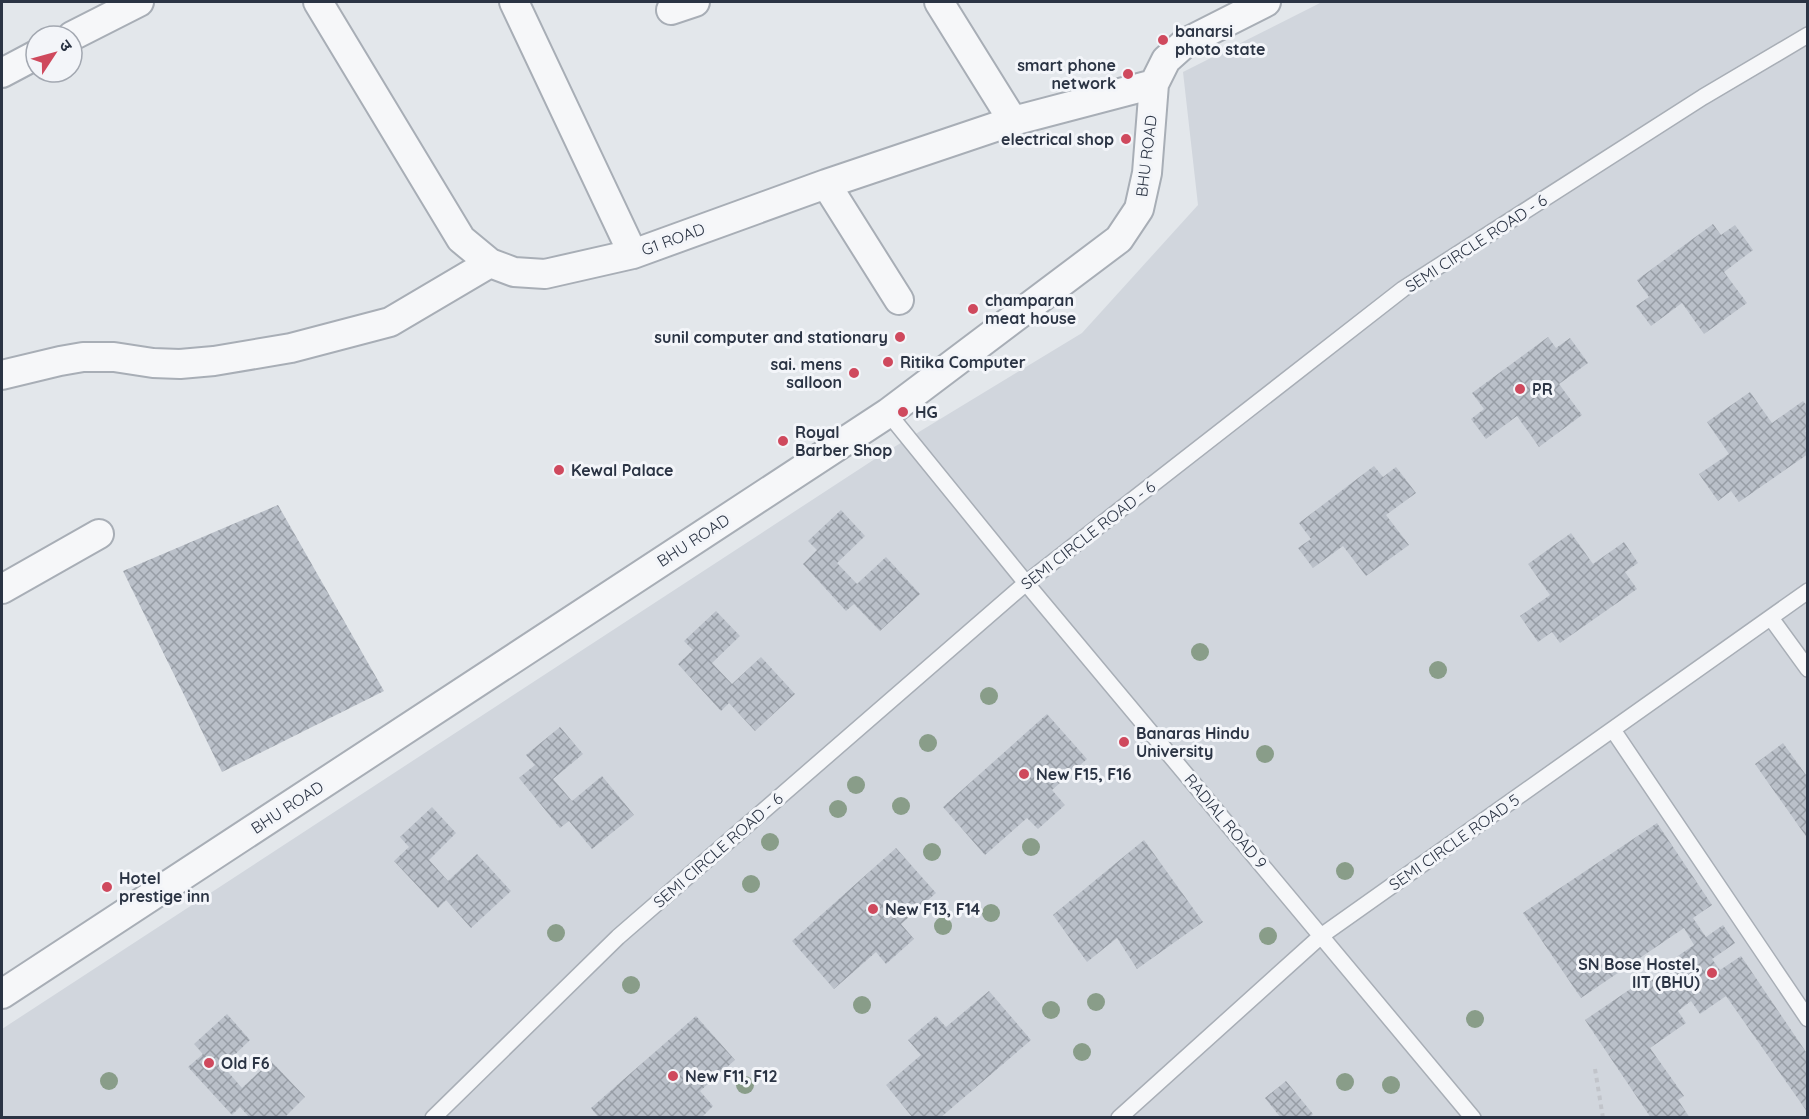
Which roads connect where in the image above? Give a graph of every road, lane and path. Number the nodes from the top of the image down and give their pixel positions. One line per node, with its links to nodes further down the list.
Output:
1 (139, 2): 6 (street)
2 (318, 2): 15 (street, G1 ROAD)
3 (514, 2): 14 (street)
4 (939, 2): 12 (street)
5 (1266, 2): 11 (street, BHU ROAD)
6 (99, 10): 7 (street)
7 (84, 24)
8 (1808, 35): 20 (lane, SEMI CIRCLE ROAD - 6)
9 (24, 61): 10 (street)
10 (2, 73)
11 (1154, 84): 12 (street, G1 ROAD); 18 (street, BHU ROAD)
12 (1013, 121): 13 (street, G1 ROAD)
13 (826, 184): 14 (street, G1 ROAD); 16 (street)
14 (633, 254): 15 (street, G1 ROAD)
15 (490, 263): 17 (street)
16 (899, 300)
17 (2, 375)
18 (888, 412): 20 (lane, RADIAL ROAD 9); 27 (street, BHU ROAD)
19 (99, 534): 21 (street)
20 (1026, 583): 26 (lane, RADIAL ROAD 9); 30 (lane, SEMI CIRCLE ROAD - 6)
21 (2, 589)
22 (1808, 591): 23 (lane, SEMI CIRCLE ROAD 5)
23 (1771, 618): 24 (lane); 25 (lane, SEMI CIRCLE ROAD 5)
24 (1808, 669)
25 (1613, 730): 26 (lane, SEMI CIRCLE ROAD 5); 28 (lane)
26 (1321, 936): 31 (lane, SEMI CIRCLE ROAD 5); 32 (lane, RADIAL ROAD 9)
27 (2, 994)
28 (1808, 1018)
29 (1595, 1069): 33 (path)
30 (433, 1118)
31 (1119, 1118)
32 (1473, 1118)
33 (1603, 1118)

